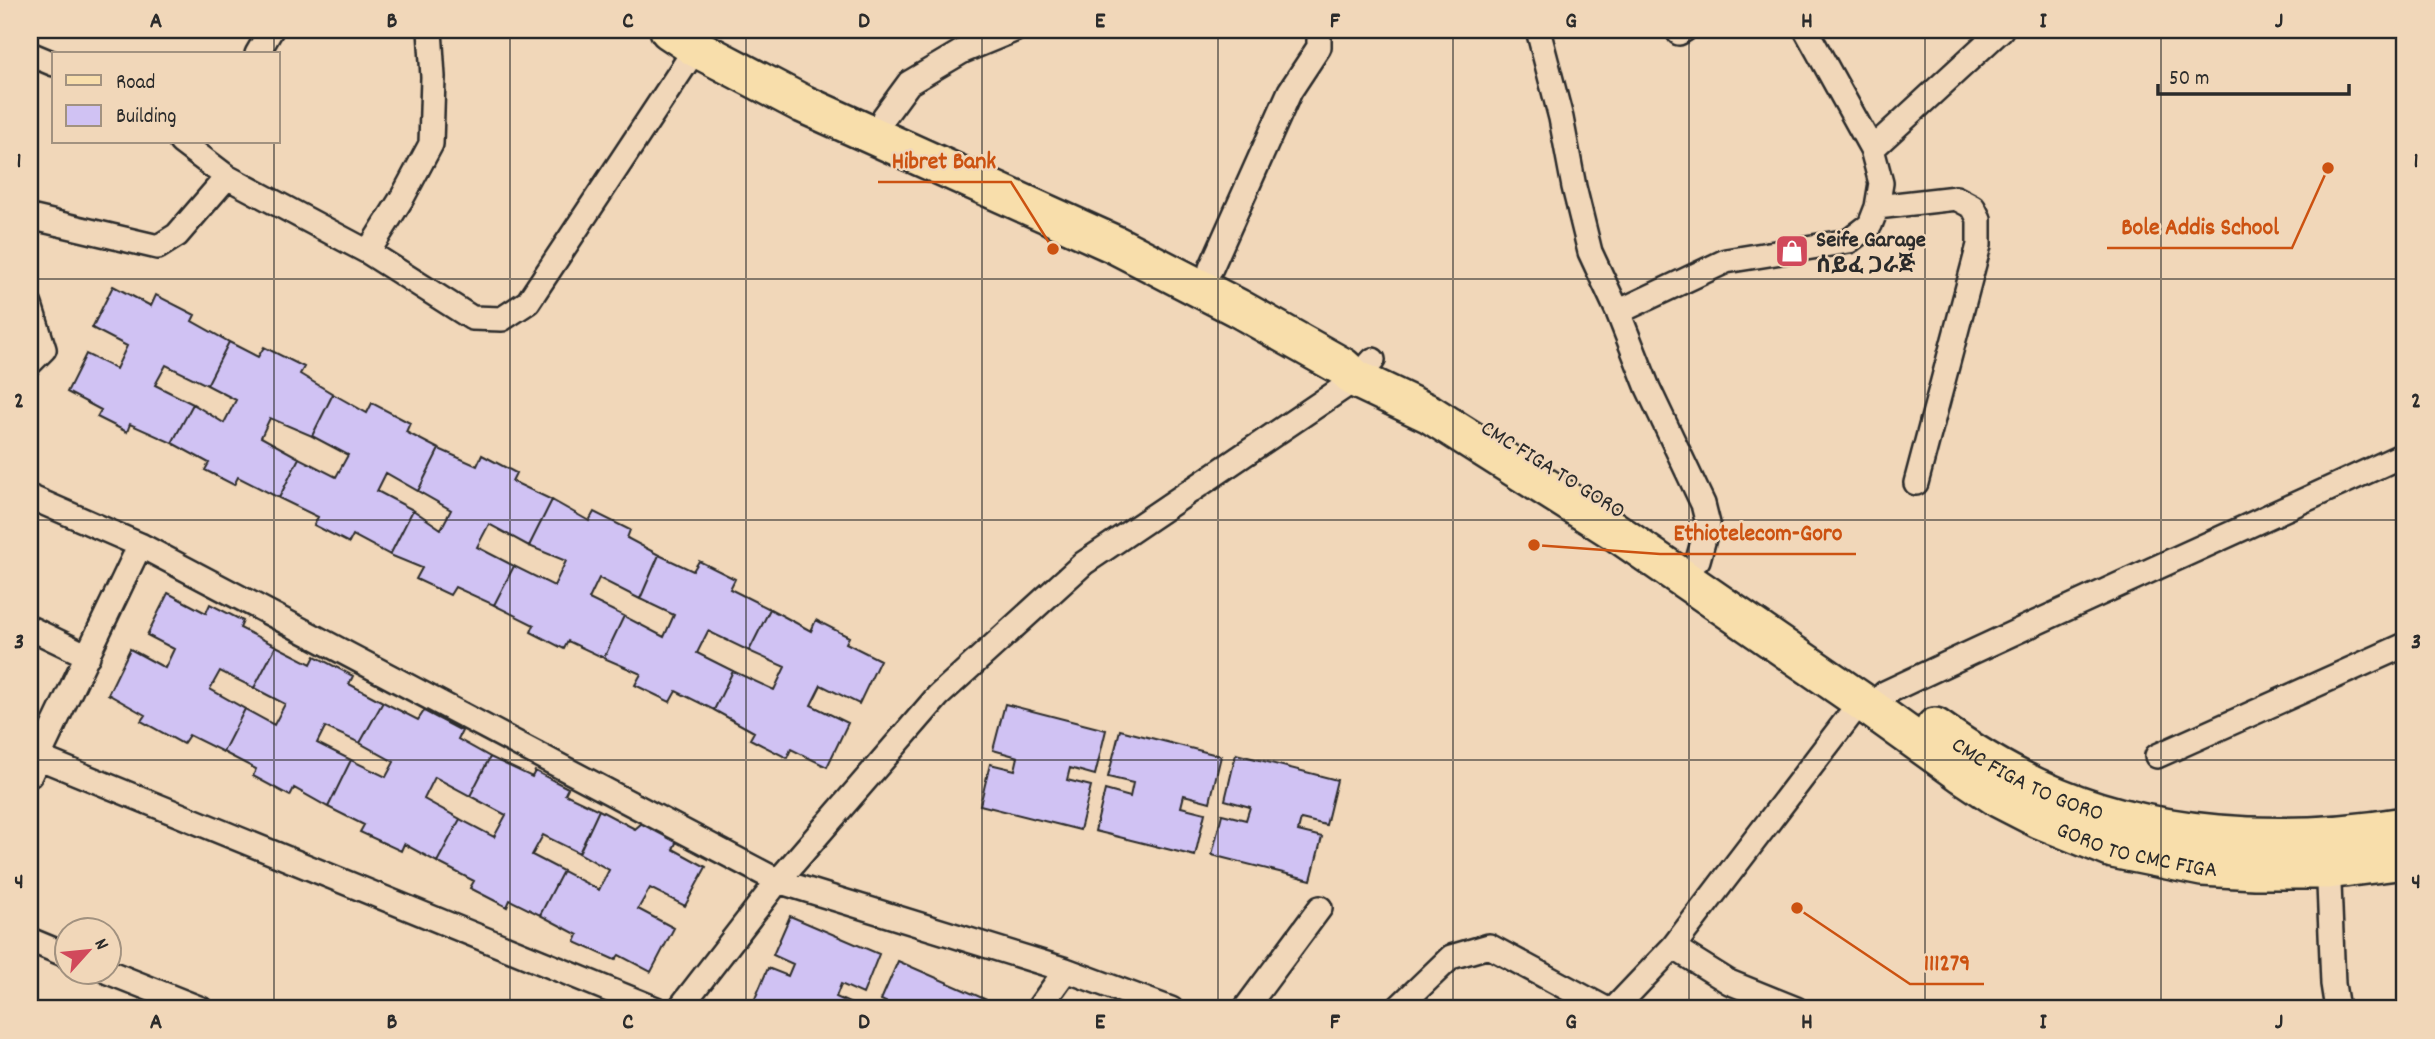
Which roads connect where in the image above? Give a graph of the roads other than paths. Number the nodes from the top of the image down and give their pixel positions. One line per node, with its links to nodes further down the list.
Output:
1 (271, 30): 9 (street)
2 (430, 30): 18 (street)
3 (1014, 30): 12 (street)
4 (1319, 30): 19 (street)
5 (1538, 30): 21 (street)
6 (1806, 30): 14 (street)
7 (2001, 30): 14 (street)
8 (691, 36): 12 (main road, CMC FIGA TO GORO); 18 (street); 23 (main road)
9 (258, 52)
10 (30, 54): 11 (street)
11 (52, 63)
12 (884, 117): 19 (main road, CMC FIGA TO GORO)
13 (204, 149): 15 (street)
14 (1872, 149): 16 (street)
15 (227, 177): 17 (street); 18 (street)
16 (1877, 206): 21 (street); 25 (street)
17 (30, 217)
18 (368, 252)
19 (1211, 268): 23 (main road, CMC FIGA TO GORO)
20 (30, 305): 22 (street)
21 (1618, 312): 28 (street)
22 (30, 363)
23 (1364, 369): 28 (main road, CMC FIGA TO GORO); 32 (main road); 38 (street)
24 (2405, 454): 32 (street)
25 (1916, 483)
26 (30, 497): 27 (street)
27 (140, 545): 31 (street); 38 (street)
28 (1698, 560): 32 (main road, CMC FIGA TO GORO)
29 (30, 628): 31 (street)
30 (2405, 645): 33 (street)
31 (88, 656): 34 (street)
32 (1880, 708): 36 (main road, CMC FIGA TO GORO); 41 (street)
33 (2157, 756)
34 (35, 767): 46 (street)
35 (2405, 826): 36 (main road, CMC FIGA TO GORO)
36 (2328, 853): 37 (main road); 55 (street)
37 (2405, 860)
38 (778, 881): 43 (street); 47 (street)
39 (1320, 908): 50 (street)
40 (30, 940): 42 (street)
41 (1673, 947): 53 (street); 54 (street)
42 (52, 949)
43 (1066, 971): 48 (street); 49 (street)
44 (122, 978): 45 (street)
45 (201, 1009)
46 (656, 1009)
47 (679, 1009)
48 (1038, 1009)
49 (1171, 1009)
50 (1245, 1009)
51 (1397, 1009): 52 (street)
52 (1606, 1009)
53 (1614, 1009)
54 (1796, 1009)
55 (2337, 1009)

